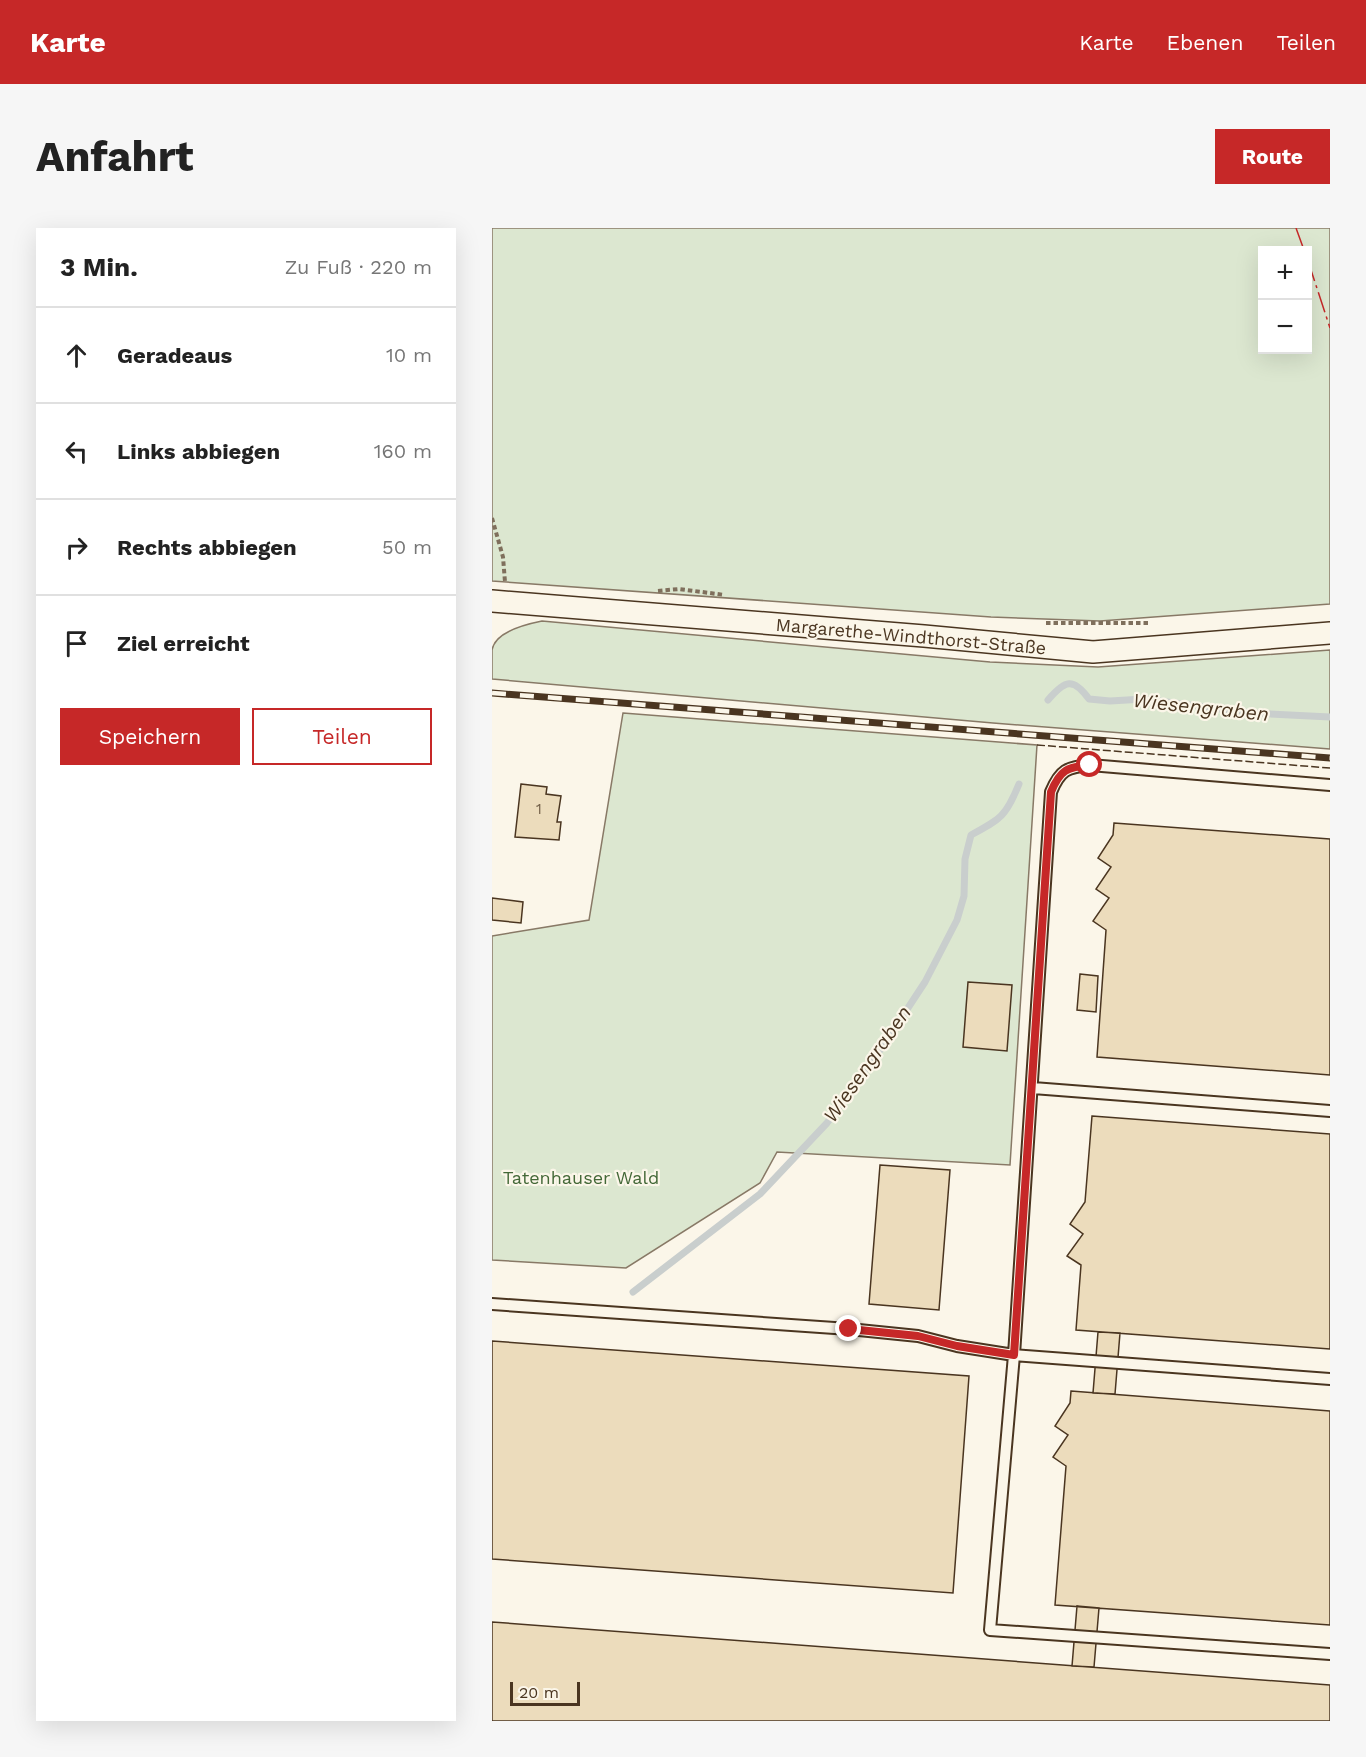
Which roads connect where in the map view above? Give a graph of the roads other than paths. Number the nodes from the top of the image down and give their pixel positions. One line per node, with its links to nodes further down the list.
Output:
1 (499, 591): 2 (street, Margarethe-Windthorst-Straße)
2 (1330, 633)
3 (1330, 784): 4 (lane)
4 (1033, 1088): 5 (lane); 7 (lane)
5 (1330, 1111)
6 (492, 1304): 7 (lane)
7 (1014, 1355): 8 (lane); 9 (lane)
8 (1330, 1379)
9 (1330, 1654)

